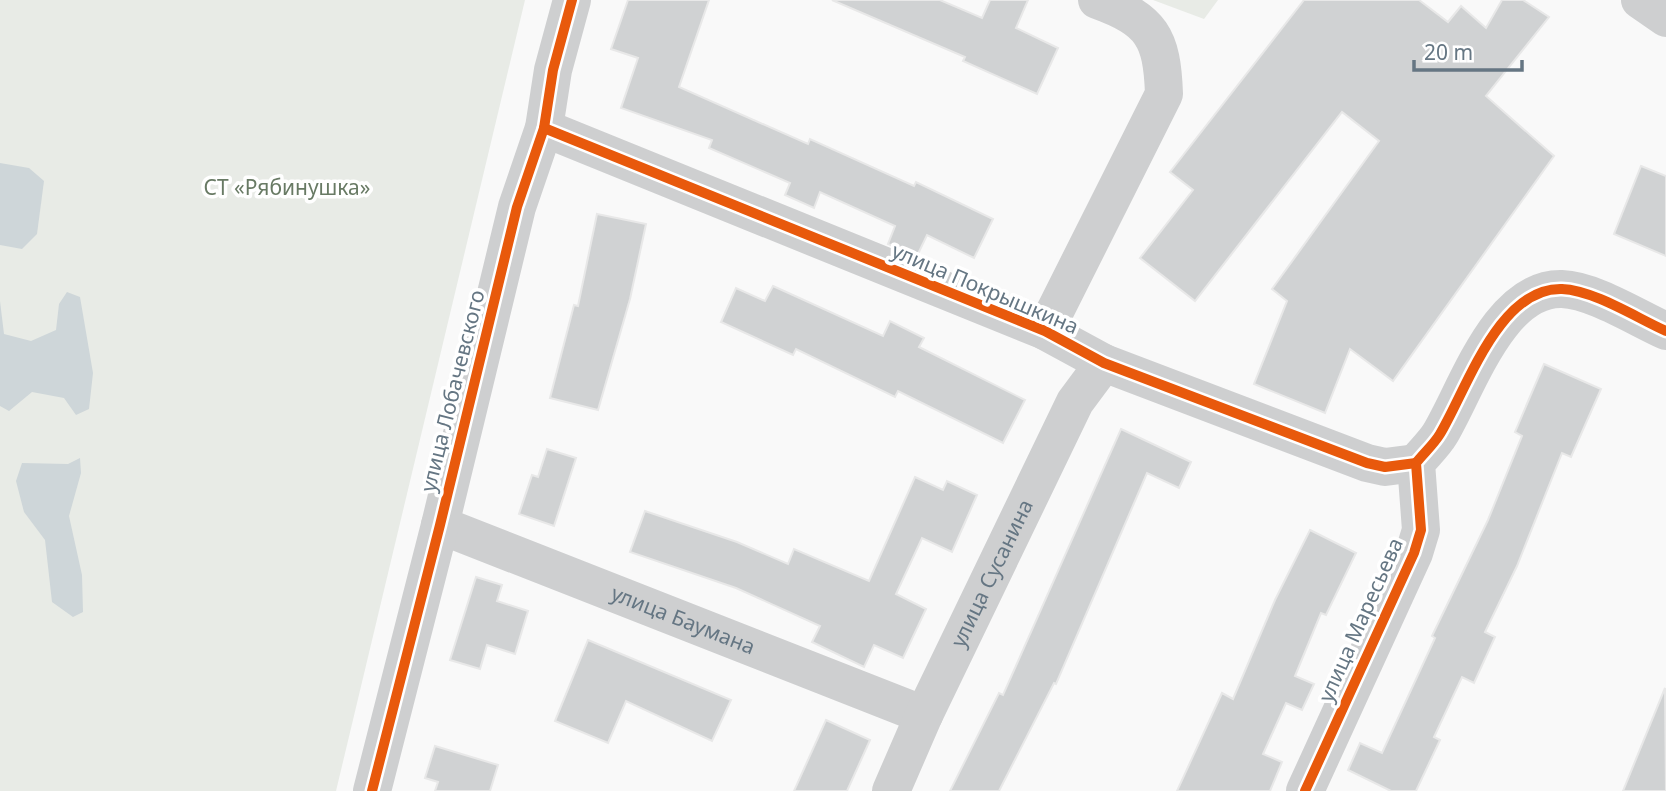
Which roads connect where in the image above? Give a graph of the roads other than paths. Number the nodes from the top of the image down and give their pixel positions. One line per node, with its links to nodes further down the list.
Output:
1 (572, 0): 5 (street, улица Лобачевского)
2 (1097, 0): 6 (street)
3 (1640, 0): 4 (street)
4 (1666, 18)
5 (544, 128): 6 (street, улица Покрышкина); 10 (street, улица Лобачевского)
6 (1045, 331): 8 (street, улица Покрышкина)
7 (1666, 331): 9 (street)
8 (1104, 363): 9 (street, улица Покрышкина); 11 (street, улица Сусанина)
9 (1416, 463): 14 (street, улица Маресьева)
10 (440, 525): 11 (street, улица Баумана); 12 (street, улица Лобачевского)
11 (924, 715): 13 (street, улица Сусанина)
12 (372, 791)
13 (891, 791)
14 (1305, 791)

